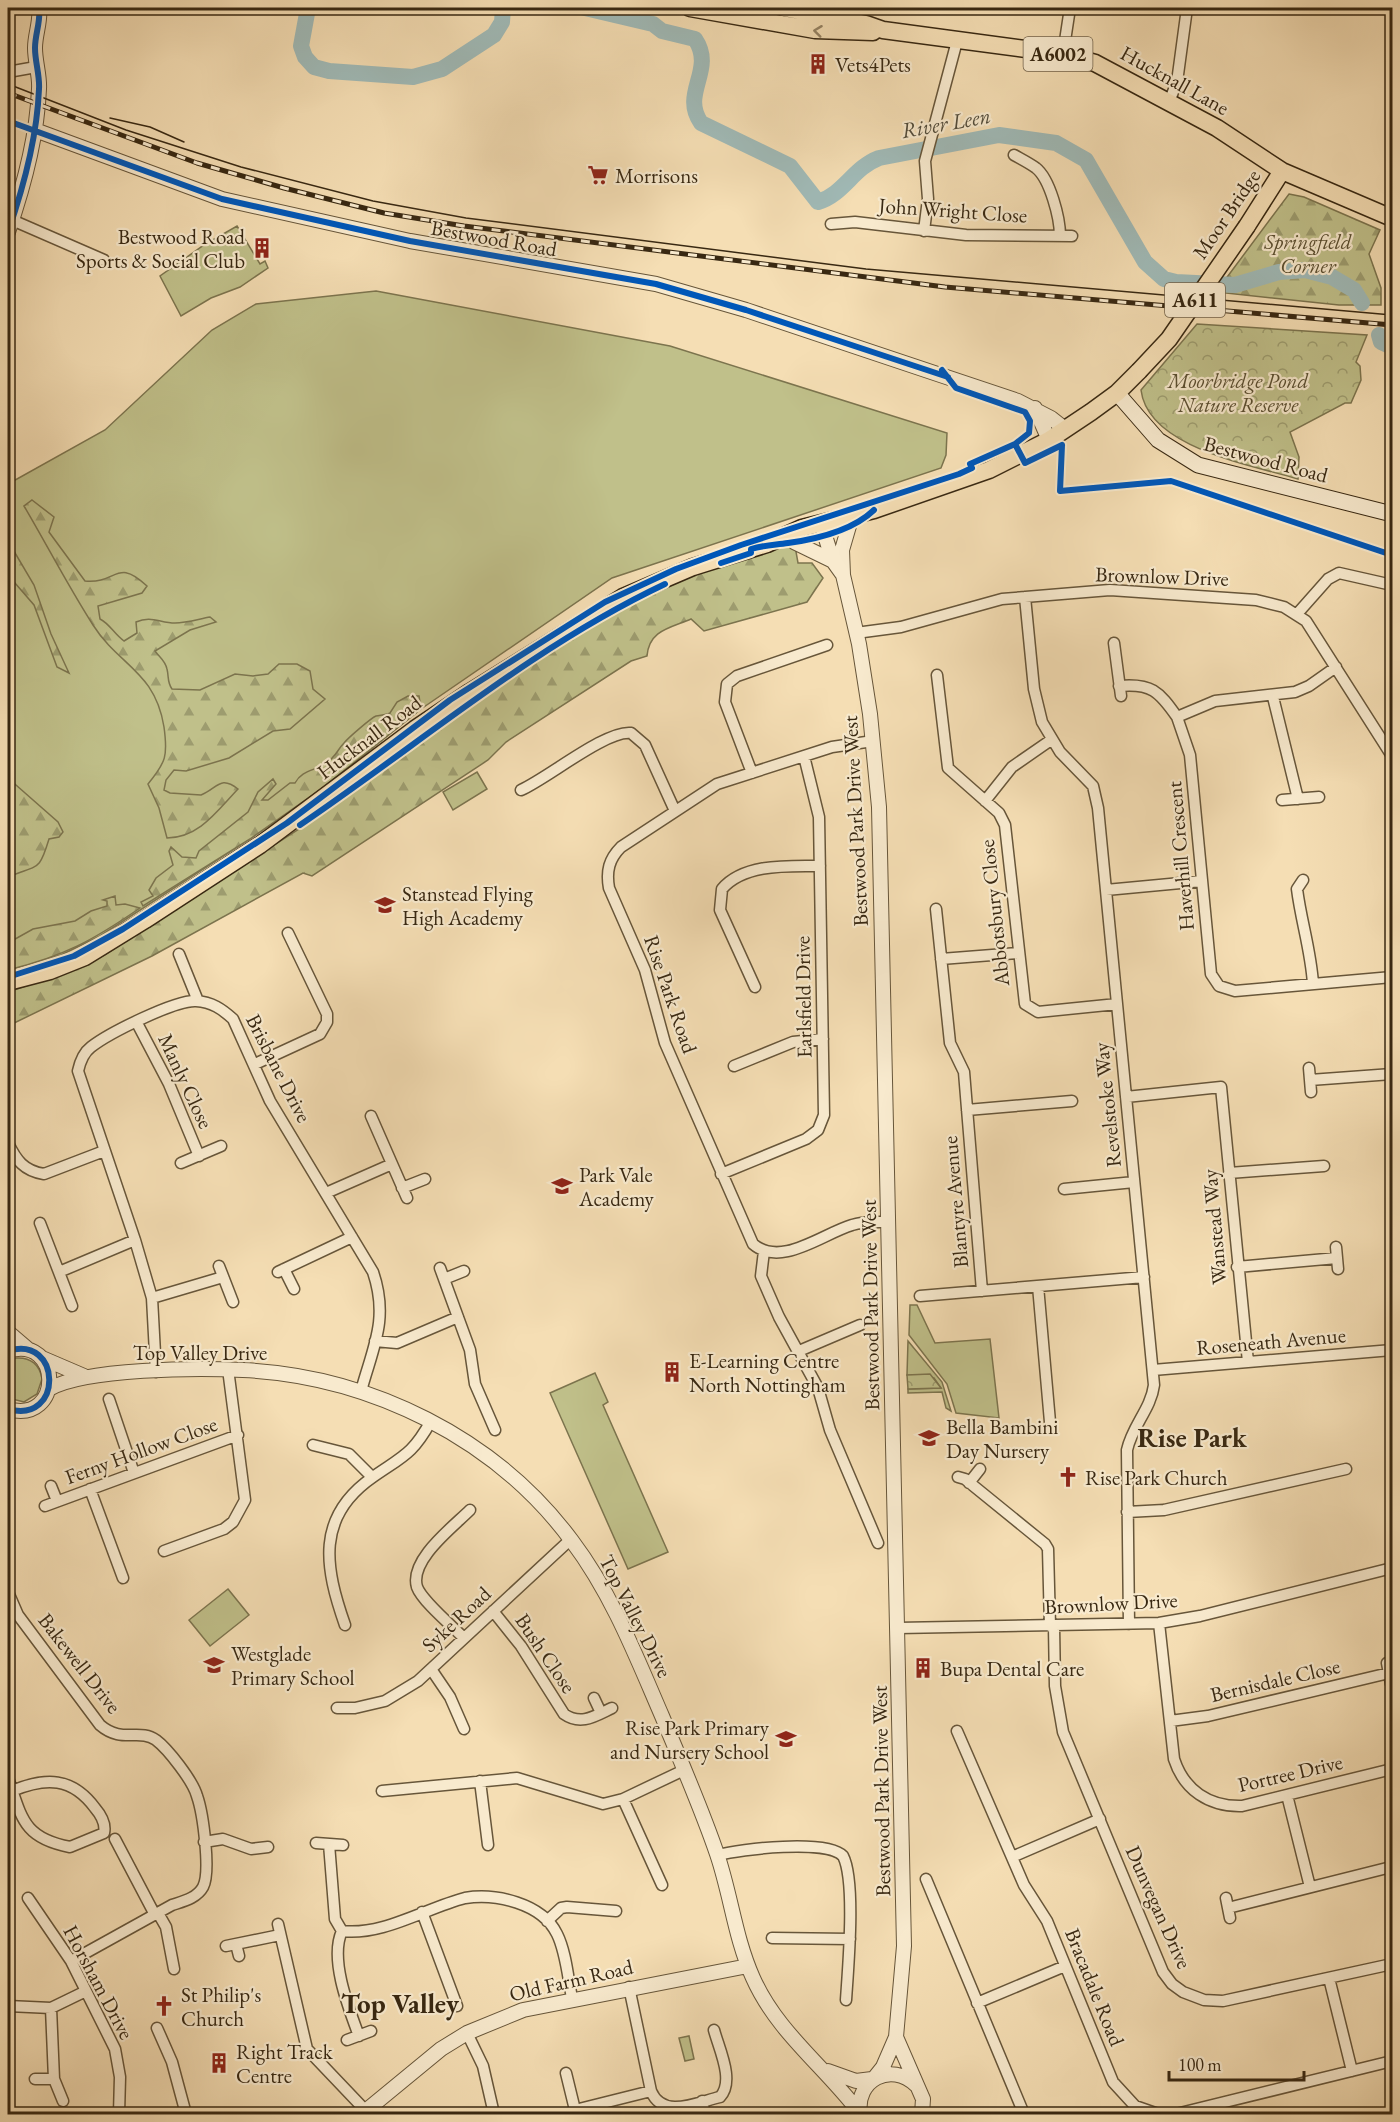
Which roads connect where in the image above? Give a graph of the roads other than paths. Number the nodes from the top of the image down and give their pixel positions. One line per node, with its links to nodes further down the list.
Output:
1 (39, 8): 11 (street)
2 (690, 8): 7 (main road, Hucknall Lane / A6002)
3 (783, 8): 6 (main road, Hucknall Lane / A6002)
4 (1070, 8): 10 (street)
5 (1187, 8): 13 (street)
6 (809, 10): 8 (main road, Hucknall Lane / A6002)
7 (747, 13): 8 (main road, Hucknall Lane / A6002, one-way to 7)
8 (883, 30): 9 (main road, Hucknall Lane / A6002)
9 (957, 41): 10 (main road, Hucknall Lane / A6002); 22 (street)
10 (1063, 54): 13 (main road, Hucknall Lane / A6002)
11 (36, 67): 12 (street); 14 (street)
12 (8, 72)
13 (1169, 102): 17 (main road, Hucknall Lane / A6002)
14 (35, 130): 21 (street); 27 (street, Bestwood Road)
15 (1014, 155): 16 (street, John Wright Close)
16 (1025, 162): 18 (street, John Wright Close); 23 (street, John Wright Close)
17 (1282, 171): 20 (main road, Hucknall Lane); 26 (main road, Moor Bridge / A611, bridge)
18 (1018, 173)
19 (839, 209): 22 (street, John Wright Close)
20 (1392, 218)
21 (10, 226): 25 (street)
22 (924, 231): 23 (street, John Wright Close)
23 (1060, 236): 24 (street, John Wright Close)
24 (1072, 236)
25 (104, 261)
26 (1118, 393): 28 (main road, Hucknall Road / A611); 30 (main road, Bestwood Road)
27 (1035, 408): 28 (street, Bestwood Road); 29 (street)
28 (1065, 429): 29 (main road, Hucknall Road / A611)
29 (1048, 440): 31 (main road, Hucknall Road / A611)
30 (1392, 514)
31 (833, 527): 32 (main road, Hucknall Road / A611); 33 (main road, Hucknall Road / A611); 34 (street); 34 (street)
32 (794, 542): 33 (main road, Hucknall Road / A611); 34 (street)
33 (767, 544): 66 (main road, Hucknall Road / A611)
34 (838, 555): 38 (street, Bestwood Park Drive West)
35 (1392, 585): 37 (street)
36 (1025, 597): 37 (street, Brownlow Drive); 38 (street, Brownlow Drive); 45 (street, Revelstoke Way)
37 (1297, 614): 41 (street, Brownlow Drive)
38 (856, 633): 46 (street, Bestwood Park Drive West)
39 (1114, 643): 44 (street)
40 (827, 645): 49 (street)
41 (1336, 667): 43 (street); 48 (street, Brownlow Drive)
42 (937, 675): 54 (street, Abbotsbury Close)
43 (1273, 697): 44 (street); 52 (street)
44 (1177, 717): 58 (street, Haverhill Crescent)
45 (1051, 740): 54 (street); 59 (street, Revelstoke Way)
46 (873, 741): 47 (street, Rise Park Road); 94 (street, Bestwood Park Drive West)
47 (804, 756): 49 (street, Rise Park Road); 56 (street, Earlsfield Drive)
48 (1392, 756)
49 (752, 773): 55 (street, Rise Park Road)
50 (521, 790): 55 (street)
51 (1319, 797): 52 (street)
52 (1299, 799): 53 (street)
53 (1282, 800)
54 (985, 801): 62 (street, Abbotsbury Close)
55 (675, 811): 89 (street, Rise Park Road)
56 (819, 866): 68 (street); 72 (street, Earlsfield Drive)
57 (1304, 880): 67 (street)
58 (1202, 881): 59 (street); 67 (street, Haverhill Crescent)
59 (1106, 890): 70 (street, Revelstoke Way)
60 (935, 909): 63 (street, Blantyre Avenue)
61 (288, 941): 73 (street)
62 (1018, 953): 63 (street); 70 (street, Abbotsbury Close)
63 (941, 959): 79 (street, Blantyre Avenue)
64 (173, 969): 69 (street)
65 (1392, 977): 67 (street, Haverhill Crescent)
66 (8, 982)
67 (1313, 984)
68 (755, 987)
69 (198, 1001): 71 (street); 73 (street, Brisbane Drive)
70 (1117, 1004): 77 (street, Revelstoke Way)
71 (137, 1023): 83 (street); 84 (street, Manly Close)
72 (823, 1039): 74 (street); 89 (street, Earlsfield Drive)
73 (255, 1064): 93 (street, Brisbane Drive)
74 (734, 1066)
75 (1392, 1074): 76 (street)
76 (1311, 1092)
77 (1126, 1097): 88 (street, Wanstead Way); 91 (street, Revelstoke Way)
78 (1066, 1105): 79 (street)
79 (967, 1110): 108 (street, Blantyre Avenue)
80 (371, 1124): 86 (street)
81 (8, 1143): 83 (street)
82 (221, 1146): 84 (street, Manly Close)
83 (104, 1151): 97 (street)
84 (199, 1155): 85 (street, Manly Close)
85 (180, 1164)
86 (392, 1164): 90 (street); 93 (street)
87 (1324, 1166): 88 (street)
88 (1228, 1173): 101 (street, Wanstead Way)
89 (721, 1174): 98 (street, Rise Park Road)
90 (425, 1179)
91 (1134, 1182): 92 (street); 105 (street, Revelstoke Way)
92 (1064, 1189)
93 (326, 1193): 96 (street, Brisbane Drive)
94 (889, 1222): 98 (street); 159 (street, Bestwood Park Drive West)
95 (39, 1231): 103 (street)
96 (352, 1237): 107 (street); 116 (street, Brisbane Drive)
97 (135, 1240): 103 (street); 110 (street)
98 (764, 1251): 119 (street)
99 (1337, 1258): 101 (street)
100 (219, 1266): 104 (street)
101 (1237, 1267): 121 (street, Wanstead Way)
102 (464, 1271): 113 (street)
103 (59, 1272): 112 (street)
104 (223, 1277): 110 (street); 111 (street)
105 (1144, 1277): 106 (street, Blantyre Avenue); 123 (street, Revelstoke Way)
106 (1038, 1286): 108 (street, Blantyre Avenue); 131 (street)
107 (294, 1289)
108 (982, 1291): 109 (street, Blantyre Avenue)
109 (920, 1296)
110 (152, 1298): 124 (street)
111 (233, 1302)
112 (72, 1306)
113 (458, 1317): 116 (street); 132 (street)
114 (860, 1325): 119 (street)
115 (8, 1332): 120 (street)
116 (375, 1341): 127 (street, Brisbane Drive)
117 (1392, 1350): 121 (street, Roseneath Avenue)
118 (8, 1351): 120 (street)
119 (799, 1352): 148 (street)
120 (34, 1354): 125 (street, Top Valley Drive); 126 (street)
121 (1248, 1362): 123 (street, Roseneath Avenue)
122 (228, 1369): 124 (street, Top Valley Drive); 127 (street, Top Valley Drive); 133 (street)
123 (1153, 1370): 146 (street, Revelstoke Way)
124 (156, 1372): 125 (street, Top Valley Drive)
125 (84, 1376): 126 (street, Top Valley Drive)
126 (49, 1389): 128 (street)
127 (361, 1391): 130 (street, Top Valley Drive)
128 (8, 1408)
129 (100, 1413): 137 (street)
130 (431, 1421): 138 (street); 147 (street, Top Valley Drive)
131 (1050, 1422)
132 (490, 1424)
133 (238, 1436): 137 (street, Ferny Hollow Close); 149 (street)
134 (313, 1445): 138 (street)
135 (980, 1469): 140 (street)
136 (1346, 1470): 146 (street)
137 (134, 1473): 142 (street, Ferny Hollow Close)
138 (372, 1477): 155 (street)
139 (958, 1477): 140 (street, Dunvegan Drive)
140 (969, 1483): 158 (street, Dunvegan Drive)
141 (51, 1486): 143 (street, Ferny Hollow Close)
142 (90, 1489): 143 (street, Ferny Hollow Close); 151 (street)
143 (57, 1501): 144 (street, Ferny Hollow Close)
144 (45, 1506)
145 (470, 1510): 160 (street)
146 (1127, 1512): 157 (street, Revelstoke Way)
147 (571, 1539): 154 (street, Syke Road); 171 (street, Top Valley Drive)
148 (878, 1543)
149 (172, 1552)
150 (1392, 1568): 156 (street, Brownlow Drive)
151 (123, 1572)
152 (8, 1592): 153 (street, Bakewell Drive)
153 (11, 1611): 181 (street, Bakewell Drive)
154 (493, 1611): 160 (street, Syke Road); 166 (street, Bush Close)
155 (339, 1620)
156 (1159, 1623): 157 (street, Brownlow Drive); 167 (street, Portree Drive)
157 (1129, 1624): 158 (street, Brownlow Drive)
158 (1052, 1626): 159 (street, Brownlow Drive); 178 (street, Dunvegan Drive)
159 (898, 1628): 223 (street, Bestwood Park Drive West)
160 (464, 1638): 161 (street, Syke Road)
161 (431, 1669): 164 (street, Syke Road); 168 (street)
162 (1389, 1673): 167 (street, Bernisdale Close)
163 (594, 1698): 166 (street, Bush Close)
164 (337, 1708)
165 (612, 1708): 166 (street, Bush Close)
166 (601, 1713)
167 (1170, 1721): 176 (street, Portree Drive)
168 (464, 1729)
169 (957, 1731): 189 (street, Bracadale Road)
170 (1392, 1769): 176 (street, Portree Drive)
171 (684, 1770): 177 (street); 188 (street, Top Valley Drive)
172 (8, 1778): 174 (street)
173 (480, 1782): 175 (street); 177 (street); 180 (street)
174 (12, 1791): 174 (street)
175 (382, 1791)
176 (1287, 1795): 193 (street)
177 (623, 1798): 192 (street)
178 (1100, 1819): 189 (street); 209 (street, Dunvegan Drive)
179 (498, 1831): 180 (street)
180 (486, 1832): 186 (street)
181 (204, 1842): 187 (street); 198 (street, Bakewell Drive)
182 (316, 1843): 183 (street)
183 (329, 1844): 185 (street); 200 (street)
184 (115, 1845): 198 (street)
185 (343, 1845)
186 (488, 1845)
187 (268, 1847)
188 (718, 1855): 201 (street); 204 (street, Top Valley Drive)
189 (1012, 1857): 207 (street, Bracadale Road)
190 (1391, 1867): 193 (street)
191 (926, 1879): 214 (street)
192 (656, 1880)
193 (1310, 1887): 196 (street)
194 (28, 1898): 205 (street, Horsham Drive)
195 (606, 1899): 199 (street)
196 (1228, 1908)
197 (422, 1912): 199 (street); 200 (street); 216 (street)
198 (157, 1914): 205 (street); 208 (street)
199 (547, 1921): 212 (street)
200 (342, 1931): 222 (street)
201 (850, 1939): 202 (street); 213 (street)
202 (780, 1941)
203 (239, 1956): 238 (street)
204 (745, 1960): 210 (street, Old Farm Road); 226 (street, Top Valley Drive)
205 (71, 1961): 211 (street, Horsham Drive)
206 (1392, 1964): 209 (street, Dunvegan Drive)
207 (1065, 1966): 214 (street); 247 (street, Bracadale Road)
208 (174, 1969)
209 (1329, 1978): 227 (street)
210 (629, 1988): 212 (street, Old Farm Road); 233 (street)
211 (86, 1991): 217 (street); 240 (street, Horsham Drive)
212 (572, 1998): 221 (street, Old Farm Road)
213 (846, 2000)
214 (978, 2002): 246 (street)
215 (8, 2006): 217 (street)
216 (457, 2006)
217 (51, 2008): 231 (street)
218 (157, 2028): 241 (street)
219 (714, 2030): 236 (street)
220 (371, 2031): 222 (street)
221 (467, 2033): 238 (street, Old Farm Road); 242 (street)
222 (359, 2036): 224 (street)
223 (897, 2037): 229 (street, Bestwood Park Drive West); 232 (street, Bestwood Park Drive West)
224 (347, 2040)
225 (1392, 2061): 227 (street)
226 (823, 2069): 229 (street, Top Valley Drive); 239 (street, Top Valley Drive)
227 (1352, 2072): 248 (street)
228 (566, 2073): 237 (street)
229 (874, 2078): 232 (street); 239 (street, Bestwood Park Drive West)
230 (34, 2079): 231 (street)
231 (54, 2079): 235 (street)
232 (916, 2085): 234 (street, Bestwood Park Drive West)
233 (651, 2091): 236 (street); 237 (street)
234 (923, 2099): 244 (street); 245 (street, Bestwood Park Drive West)
235 (63, 2101)
236 (702, 2101): 243 (street)
237 (575, 2112)
238 (364, 2113)
239 (860, 2114)
240 (119, 2115)
241 (186, 2115)
242 (494, 2115)
243 (705, 2115)
244 (922, 2115)
245 (932, 2115)
246 (1024, 2115)
247 (1158, 2115)
248 (1176, 2115)

